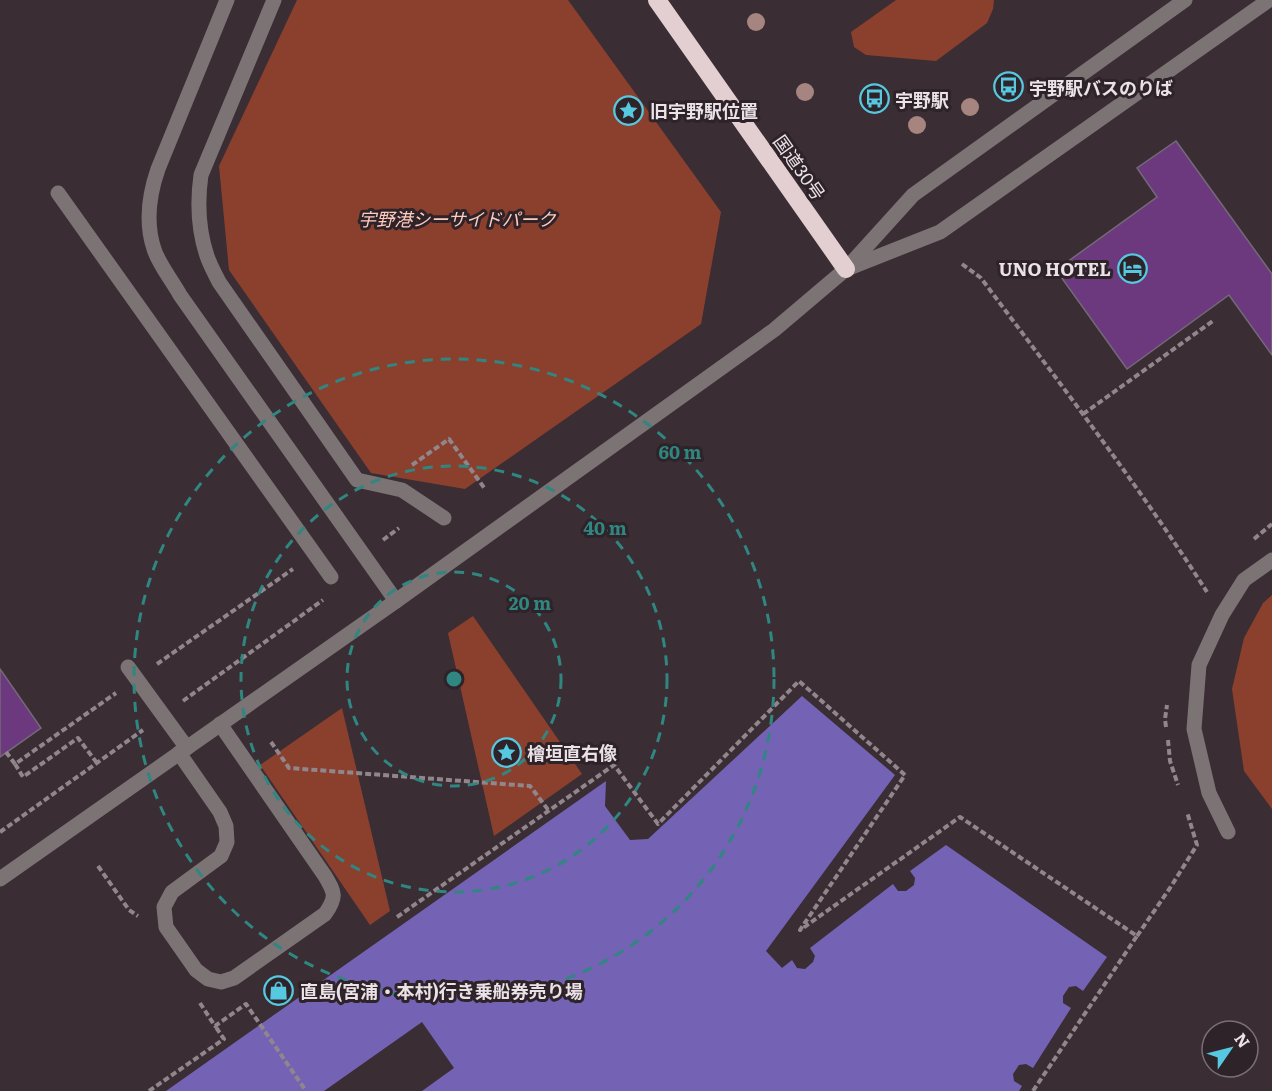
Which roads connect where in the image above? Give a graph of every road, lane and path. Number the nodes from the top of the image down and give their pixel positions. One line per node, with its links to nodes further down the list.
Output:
1 (227, 0): 17 (street)
2 (274, 0): 13 (street)
3 (657, 0): 8 (highway, 国道30号)
4 (1185, 0): 8 (street)
5 (1269, 0): 8 (street)
6 (58, 193): 16 (street)
7 (962, 264): 10 (path)
8 (846, 269): 17 (street)
9 (1213, 321): 10 (path)
10 (1083, 414): 18 (path)
11 (419, 460): 12 (path)
12 (484, 489)
13 (444, 518)
14 (1272, 560): 18 (street)
15 (297, 566): 20 (path)
16 (331, 577)
17 (396, 601): 22 (street)
18 (1222, 615): 29 (street)
19 (128, 667): 24 (street)
20 (151, 668)
21 (122, 689): 27 (path)
22 (220, 724): 24 (street); 24 (street)
23 (271, 742): 28 (path)
24 (183, 750): 30 (street)
25 (6, 752): 27 (path)
26 (97, 763): 27 (path)
27 (15, 764)
28 (549, 811): 31 (path); 36 (path)
29 (1228, 832)
30 (0, 879)
31 (396, 917)
32 (256, 1019): 35 (path)
33 (215, 1026): 34 (path)
34 (149, 1091)
35 (306, 1091)
36 (1033, 1091)

